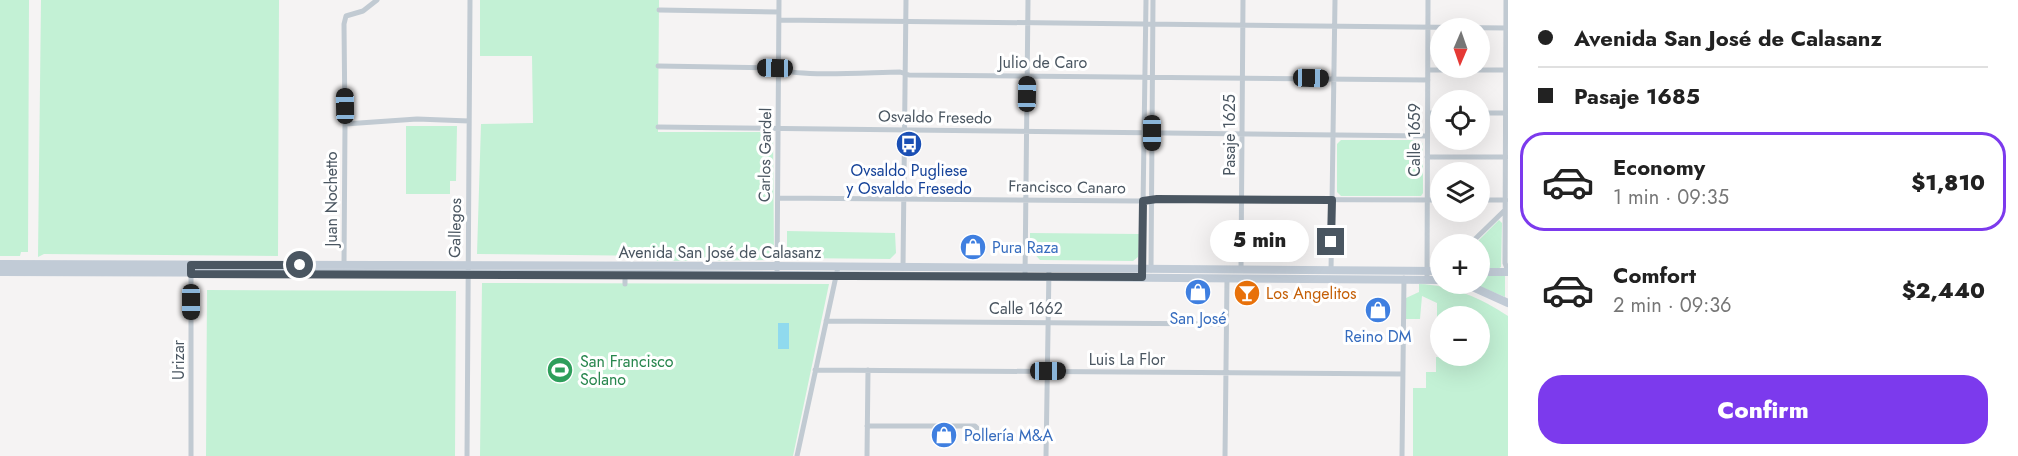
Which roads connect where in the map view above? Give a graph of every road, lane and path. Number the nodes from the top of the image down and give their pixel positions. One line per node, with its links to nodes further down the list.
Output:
1 (377, 0): 37 (street, Juan Nochetto)
2 (470, 0): 36 (street, Gallegos)
3 (779, 0): 13 (street, Carlos Gardel)
4 (906, 0): 15 (street)
5 (1028, 0): 16 (street)
6 (1146, 0): 17 (street)
7 (1153, 0): 17 (street)
8 (1243, 0): 18 (street, Pasaje 1625)
9 (1335, 0): 19 (street)
10 (1428, 0): 20 (street, Calle 1659)
11 (1506, 0): 21 (street)
12 (659, 10): 13 (street)
13 (779, 12): 14 (street, Carlos Gardel)
14 (779, 20): 15 (street); 23 (street, Carlos Gardel)
15 (906, 21): 16 (street); 26 (street)
16 (1028, 23): 17 (street); 27 (street)
17 (1149, 24): 18 (street); 28 (street); 29 (street)
18 (1243, 25): 19 (street); 30 (street, Pasaje 1625)
19 (1334, 25): 20 (street); 31 (street)
20 (1428, 26): 21 (street); 24 (street, Calle 1659)
21 (1506, 28): 25 (street)
22 (658, 66): 23 (street, Julio de Caro)
23 (779, 70): 26 (street, Julio de Caro); 39 (street, Carlos Gardel)
24 (1428, 70): 25 (street); 32 (street, Calle 1659)
25 (1506, 70): 35 (street)
26 (906, 74): 27 (street, Julio de Caro); 40 (street)
27 (1027, 76): 28 (street, Julio de Caro); 41 (street)
28 (1145, 76): 29 (street, Julio de Caro); 42 (street)
29 (1152, 76): 30 (street, Julio de Caro); 43 (street)
30 (1243, 78): 31 (street, Julio de Caro); 44 (street, Pasaje 1625)
31 (1334, 79): 32 (street, Julio de Caro); 45 (street)
32 (1428, 80): 33 (street, Calle 1659)
33 (1428, 113): 46 (street, Calle 1659)
34 (1490, 113): 35 (street)
35 (1506, 113): 48 (street)
36 (470, 121): 37 (street); 63 (street, Gallegos)
37 (345, 124): 62 (street, Juan Nochetto)
38 (658, 127): 39 (street, Osvaldo Fresedo)
39 (778, 128): 40 (street, Osvaldo Fresedo); 49 (street, Carlos Gardel)
40 (905, 130): 41 (street, Osvaldo Fresedo); 50 (street)
41 (1026, 132): 42 (street, Osvaldo Fresedo); 52 (street)
42 (1144, 133): 43 (street, Osvaldo Fresedo); 58 (street)
43 (1152, 133): 44 (street, Osvaldo Fresedo); 53 (street)
44 (1242, 134): 45 (street, Osvaldo Fresedo); 51 (street, Pasaje 1625)
45 (1333, 135): 46 (street, Osvaldo Fresedo); 54 (street)
46 (1427, 136): 47 (street, Calle 1659)
47 (1427, 157): 48 (street); 55 (street, Calle 1659)
48 (1507, 157): 57 (street)
49 (778, 198): 50 (street, Francisco Canaro); 64 (street, Carlos Gardel)
50 (904, 199): 52 (street, Francisco Canaro); 68 (street)
51 (1242, 199): 53 (street, Francisco Canaro); 54 (street, Francisco Canaro); 67 (street, Pasaje 1625)
52 (1026, 200): 58 (street, Francisco Canaro); 71 (street)
53 (1152, 200): 58 (street, Francisco Canaro); 75 (street)
54 (1332, 200): 55 (street, Francisco Canaro); 69 (street)
55 (1427, 200): 84 (street, Calle 1659)
56 (1490, 200): 57 (street)
57 (1506, 200): 59 (street)
58 (1143, 201): 75 (street)
59 (1506, 209): 60 (street); 74 (street)
60 (1480, 234)
61 (0, 264): 66 (main road, Avenida San José de Calasanz)
62 (344, 265): 63 (main road, Avenida San José de Calasanz); 66 (main road, Avenida San José de Calasanz); 76 (street, Juan Nochetto)
63 (468, 265): 64 (main road, Avenida San José de Calasanz); 79 (street, Gallegos)
64 (777, 266): 65 (main road, Avenida San José de Calasanz); 80 (street, Carlos Gardel)
65 (838, 267): 68 (main road, Avenida San José de Calasanz); 81 (street)
66 (191, 269): 70 (main road, Avenida San José de Calasanz); 76 (main road, Avenida San José de Calasanz); 99 (street, Urizar)
67 (1241, 270): 69 (main road, Avenida San José de Calasanz); 78 (main road, Avenida San José de Calasanz)
68 (903, 271): 71 (main road, Avenida San José de Calasanz); 81 (main road, Avenida San José de Calasanz)
69 (1331, 271): 82 (main road, Avenida San José de Calasanz)
70 (0, 272)
71 (1025, 272): 72 (main road, Avenida San José de Calasanz)
72 (1049, 272): 75 (main road, Avenida San José de Calasanz); 90 (street)
73 (1490, 272): 74 (main road)
74 (1508, 272)
75 (1146, 273): 78 (main road, Avenida San José de Calasanz)
76 (344, 274): 79 (main road, Avenida San José de Calasanz)
77 (625, 274): 79 (main road, Avenida San José de Calasanz); 80 (main road, Avenida San José de Calasanz); 86 (street)
78 (1227, 274): 82 (main road, Avenida San José de Calasanz); 91 (street)
79 (468, 275): 100 (street, Gallegos)
80 (777, 275): 81 (main road, Avenida San José de Calasanz)
81 (836, 275): 89 (street)
82 (1404, 275): 84 (main road, Avenida San José de Calasanz); 96 (street)
83 (1430, 275): 84 (main road, Avenida San José de Calasanz)
84 (1427, 276): 85 (main road, Avenida San José de Calasanz)
85 (1430, 277)
86 (626, 284)
87 (1490, 293): 88 (main road)
88 (1508, 303)
89 (826, 321): 90 (street, Calle 1662); 92 (street)
90 (1048, 321): 91 (street, Calle 1662); 94 (street)
91 (1226, 324): 95 (street)
92 (815, 370): 93 (street, Luis La Flor); 101 (street)
93 (868, 370): 94 (street, Luis La Flor); 97 (street)
94 (1048, 371): 95 (street, Luis La Flor); 103 (street)
95 (1226, 373): 96 (street, Luis La Flor); 104 (street)
96 (1403, 374): 105 (street)
97 (867, 426): 98 (street); 102 (street)
98 (978, 429)
99 (191, 456)
100 (467, 456)
101 (797, 456)
102 (867, 456)
103 (1046, 456)
104 (1225, 456)
105 (1402, 456)

